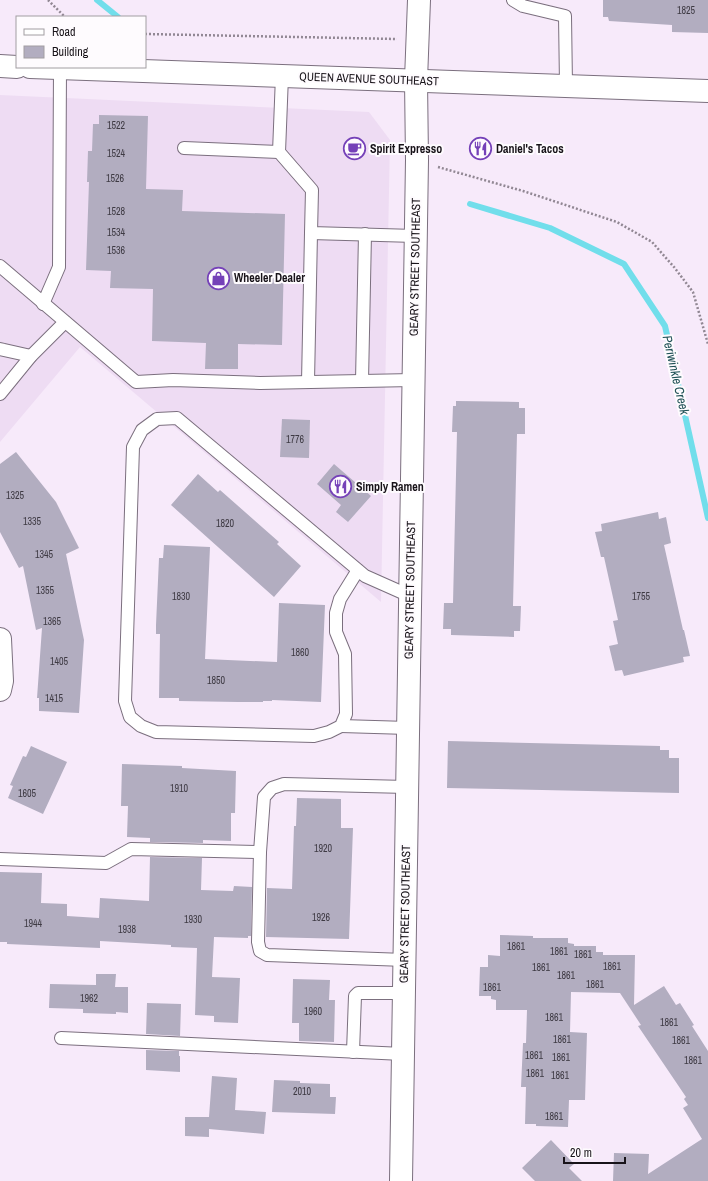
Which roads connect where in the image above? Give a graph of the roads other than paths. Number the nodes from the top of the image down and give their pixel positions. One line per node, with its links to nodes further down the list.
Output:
1 (419, 0): 7 (main road, GEARY STREET SOUTHEAST)
2 (513, 0): 8 (lane)
3 (0, 66): 4 (main road)
4 (16, 66)
5 (60, 68): 6 (main road, QUEEN AVENUE SOUTHEAST); 16 (lane)
6 (282, 76): 7 (main road, QUEEN AVENUE SOUTHEAST); 11 (lane)
7 (416, 80): 8 (main road, QUEEN AVENUE SOUTHEAST); 14 (main road, GEARY STREET SOUTHEAST)
8 (566, 85): 9 (main road, QUEEN AVENUE SOUTHEAST)
9 (708, 91)
10 (184, 148): 11 (lane)
11 (279, 152): 12 (lane)
12 (311, 232): 13 (lane); 22 (lane)
13 (365, 234): 14 (lane); 21 (lane)
14 (416, 236): 20 (main road, GEARY STREET SOUTHEAST)
15 (0, 266): 16 (lane)
16 (43, 304): 17 (lane)
17 (65, 322): 19 (lane); 22 (lane)
18 (0, 349): 19 (lane)
19 (31, 356): 23 (lane)
20 (413, 380): 21 (lane); 25 (main road, GEARY STREET SOUTHEAST)
21 (362, 381): 22 (lane)
22 (308, 382)
23 (0, 394)
24 (358, 570): 25 (lane); 28 (lane); 28 (lane)
25 (410, 596): 29 (main road, GEARY STREET SOUTHEAST)
26 (0, 639): 27 (main road)
27 (0, 690)
28 (341, 726): 29 (lane)
29 (408, 728): 30 (main road, GEARY STREET SOUTHEAST)
30 (407, 787): 31 (lane); 33 (main road, GEARY STREET SOUTHEAST)
31 (260, 852): 32 (lane); 33 (lane)
32 (0, 859)
33 (405, 960): 34 (main road, GEARY STREET SOUTHEAST)
34 (404, 992): 36 (lane); 37 (main road, GEARY STREET SOUTHEAST)
35 (61, 1038): 36 (lane)
36 (353, 1052): 37 (lane)
37 (403, 1054): 38 (main road, GEARY STREET SOUTHEAST)
38 (401, 1181)

